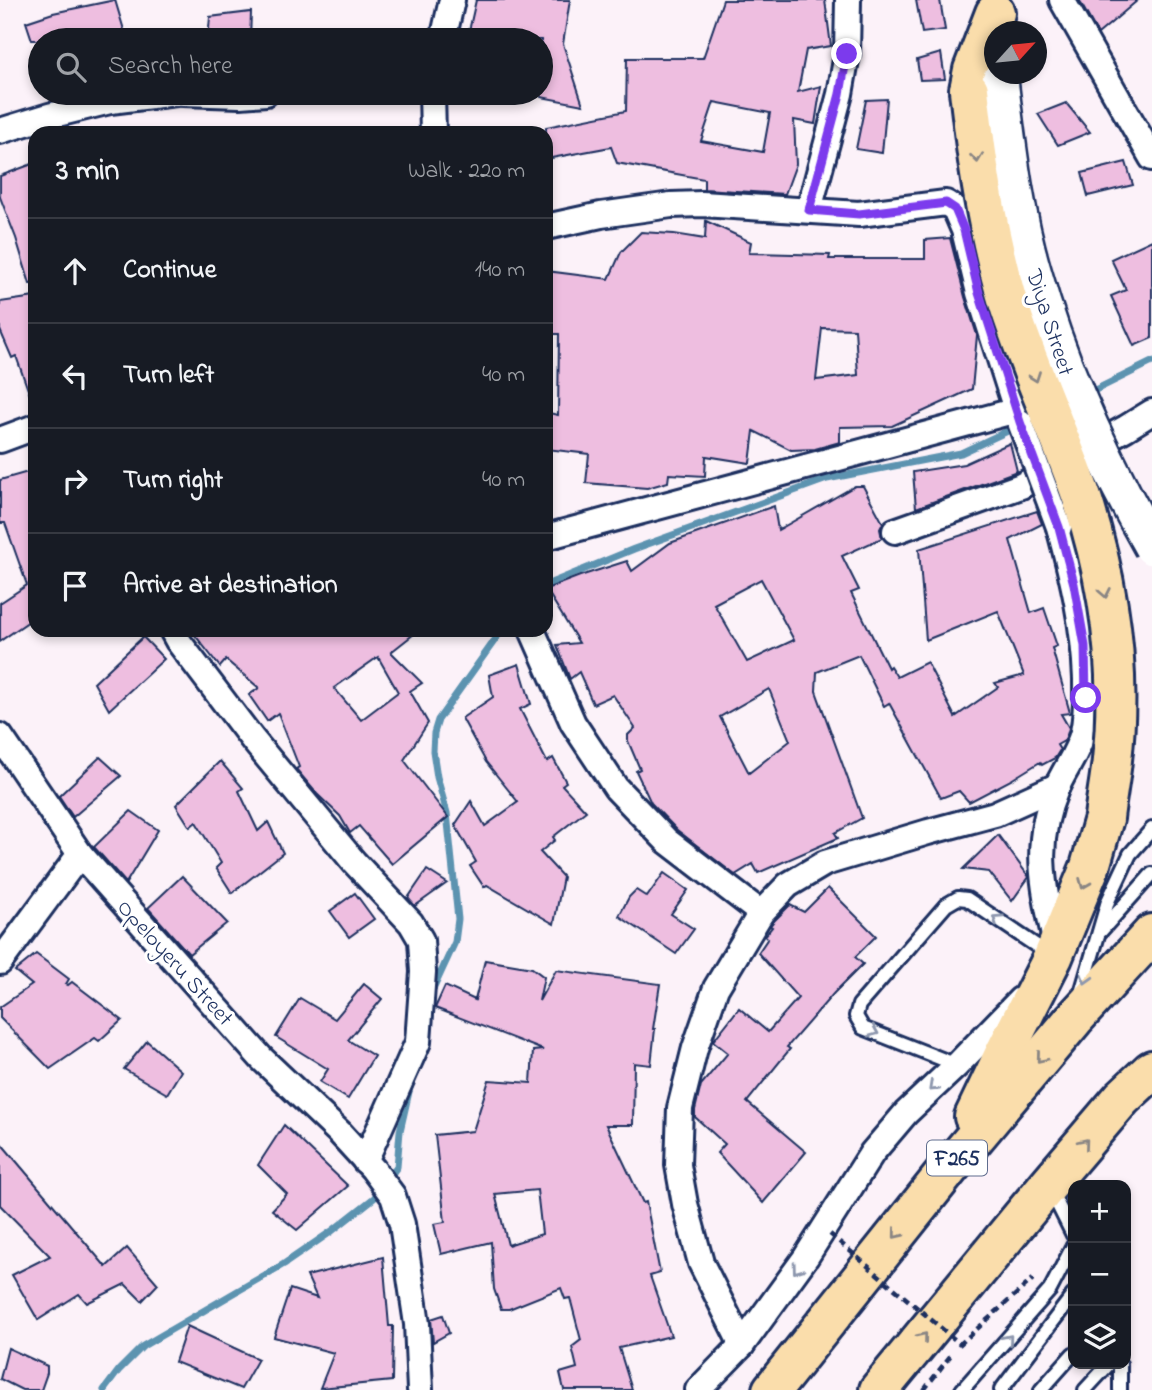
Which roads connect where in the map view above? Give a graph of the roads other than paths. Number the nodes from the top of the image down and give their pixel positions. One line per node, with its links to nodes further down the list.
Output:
1 (453, 0): 5 (street)
2 (848, 0): 12 (street)
3 (1062, 0): 11 (street)
4 (995, 13): 6 (highway)
5 (446, 28)
6 (984, 85): 20 (main road, Diya Street, bridge); 31 (highway, one-way to 31, bridge)
7 (97, 105): 10 (street)
8 (432, 105): 9 (street)
9 (433, 126)
10 (0, 131)
11 (1152, 158)
12 (809, 210): 13 (street); 15 (street)
13 (553, 225)
14 (1152, 412): 18 (street)
15 (1019, 416): 19 (street); 24 (street, bridge)
16 (28, 430): 17 (street)
17 (0, 440)
18 (895, 531)
19 (553, 535)
20 (1152, 547)
21 (176, 637): 37 (street)
22 (535, 637): 28 (street)
23 (1, 739): 26 (street, Opeloyeru Street)
24 (1057, 786): 28 (street); 31 (street)
25 (1152, 828): 29 (lane)
26 (80, 854): 32 (street); 37 (street, Opeloyeru Street)
27 (1152, 874): 29 (lane)
28 (761, 913): 43 (street)
29 (1098, 934): 33 (lane, one-way to 33)
30 (1152, 934): 33 (highway, F265)
31 (1053, 958): 34 (street); 34 (lane, one-way to 34); 38 (highway)
32 (0, 962)
33 (1074, 1019): 38 (highway, F265, one-way to 38)
34 (957, 1065): 43 (street, one-way to 43)
35 (1152, 1070): 36 (highway)
36 (1137, 1091): 39 (highway, one-way to 36)
37 (369, 1165): 47 (street, Opeloyeru Street)
38 (950, 1167): 49 (highway, F265, one-way to 49)
39 (1048, 1185): 40 (lane); 50 (highway, one-way to 39)
40 (1068, 1226)
41 (1068, 1256): 51 (lane, one-way to 41)
42 (1068, 1302): 52 (lane)
43 (741, 1345): 48 (street)
44 (1068, 1360): 53 (lane)
45 (1104, 1369): 54 (lane)
46 (1121, 1369): 55 (lane)
47 (420, 1390)
48 (698, 1390)
49 (772, 1390)
50 (879, 1390)
51 (962, 1390)
52 (1001, 1390)
53 (1041, 1390)
54 (1085, 1390)
55 (1120, 1390)

